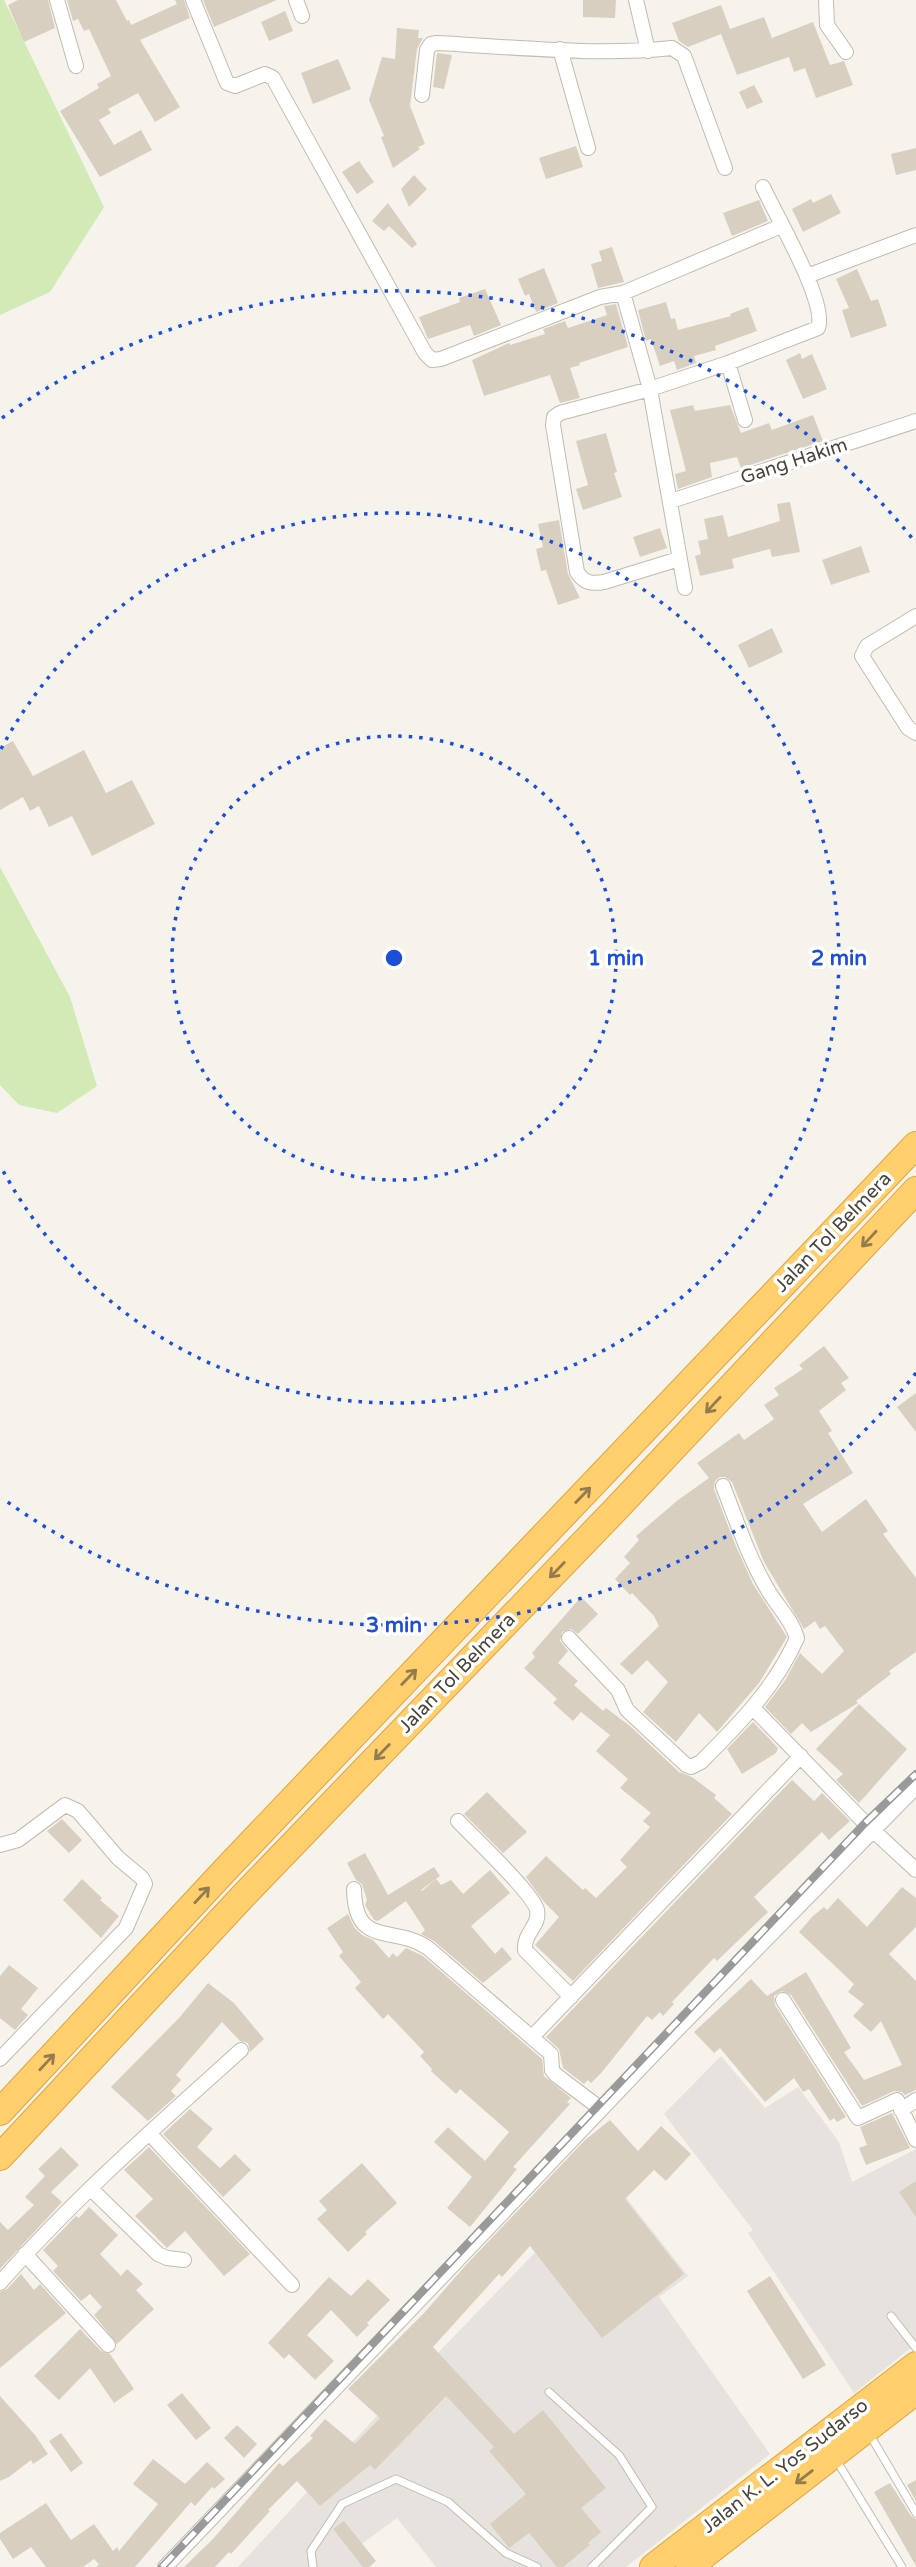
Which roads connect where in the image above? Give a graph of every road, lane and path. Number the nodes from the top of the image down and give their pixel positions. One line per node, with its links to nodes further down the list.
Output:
1 (57, 0): 10 (street)
2 (193, 0): 18 (street)
3 (296, 0): 6 (street)
4 (636, 0): 8 (street)
5 (826, 0): 9 (street)
6 (302, 16)
7 (561, 49): 8 (street); 11 (street); 12 (street)
8 (648, 51): 13 (street)
9 (846, 52)
10 (76, 66)
11 (422, 94)
12 (588, 149)
13 (725, 168)
14 (763, 187): 15 (street)
15 (781, 226): 17 (street); 18 (street)
16 (916, 235): 17 (street)
17 (807, 276): 19 (street)
18 (623, 293): 20 (street)
19 (728, 363): 20 (street); 21 (street)
20 (650, 389): 23 (street); 24 (street)
21 (745, 420)
22 (916, 421): 23 (street, Gang Hakim)
23 (671, 501): 24 (street)
24 (679, 559): 25 (street)
25 (685, 588)
26 (916, 616): 27 (street)
27 (916, 733)
28 (916, 1145): 48 (highway, Jalan Tol Belmera, one-way to 28)
29 (916, 1190): 51 (highway, Jalan Tol Belmera, one-way to 51)
30 (723, 1486): 32 (street)
31 (569, 1638): 32 (street)
32 (754, 1709): 33 (street)
33 (801, 1755): 36 (street); 40 (street)
34 (916, 1787): 36 (street)
35 (458, 1821): 40 (street)
36 (873, 1831): 38 (street); 46 (street)
37 (0, 1845): 44 (street)
38 (916, 1870)
39 (354, 1889): 42 (street)
40 (571, 1997): 42 (street)
41 (783, 2000): 47 (street)
42 (532, 2037): 46 (street)
43 (241, 2050): 49 (street)
44 (0, 2059)
45 (916, 2101): 47 (street)
46 (601, 2109): 66 (street)
47 (901, 2110): 50 (street)
48 (0, 2112)
49 (149, 2133): 52 (street); 56 (street)
50 (916, 2140)
51 (0, 2157)
52 (91, 2189): 53 (street); 54 (street)
53 (25, 2255): 55 (street); 58 (street)
54 (184, 2260)
55 (0, 2283)
56 (292, 2286)
57 (891, 2316): 59 (lane)
58 (108, 2345)
59 (916, 2348)
60 (916, 2365): 70 (highway, Jalan K. L. Yos Sudarso)
61 (916, 2391): 63 (highway, Jalan K. L. Yos Sudarso)
62 (549, 2392): 69 (lane)
63 (866, 2428): 64 (highway, Jalan K. L. Yos Sudarso); 65 (lane)
64 (833, 2455): 71 (highway, Jalan K. L. Yos Sudarso, one-way to 71); 72 (lane)
65 (916, 2513)
66 (165, 2567)
67 (313, 2567): 68 (lane)
68 (537, 2567)
69 (592, 2567)
70 (653, 2567)
71 (689, 2567)
72 (902, 2567)

